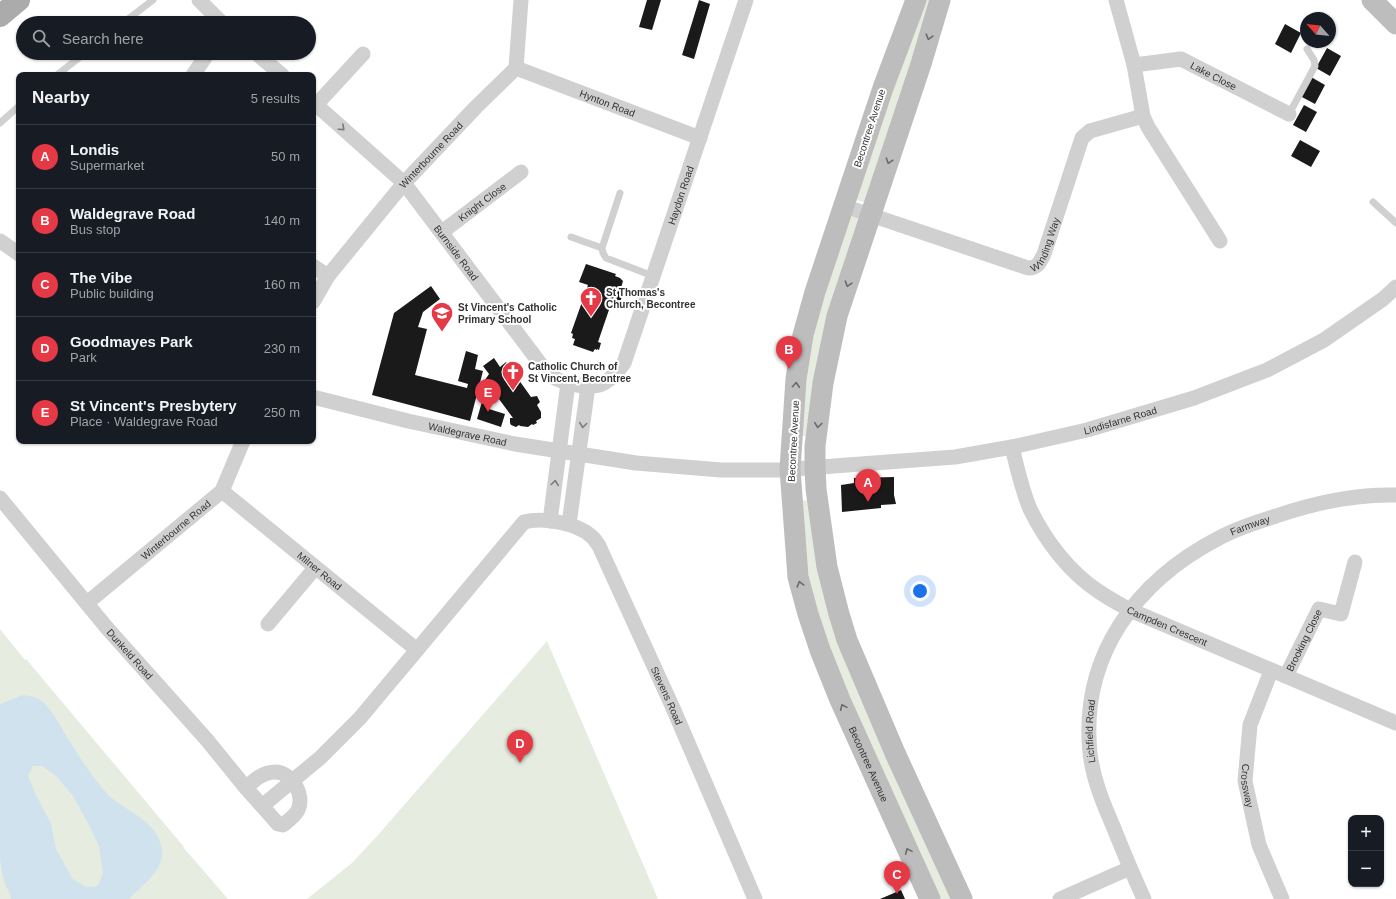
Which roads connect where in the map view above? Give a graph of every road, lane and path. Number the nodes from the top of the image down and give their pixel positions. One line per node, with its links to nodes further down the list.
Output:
1 (153, 0): 9 (lane)
2 (199, 0): 10 (street)
3 (521, 0): 18 (street)
4 (746, 0): 28 (street, Haydon Road)
5 (916, 0): 33 (street, Becontree Avenue)
6 (940, 0): 34 (street, one-way to 34)
7 (1116, 0): 17 (street)
8 (1372, 0): 11 (street)
9 (132, 16)
10 (215, 16)
11 (1396, 24)
12 (1307, 49): 25 (lane)
13 (362, 54): 22 (street)
14 (76, 60): 19 (lane)
15 (203, 60): 20 (street)
16 (264, 60): 21 (street)
17 (1134, 66): 25 (street, Lake Close); 26 (street)
18 (516, 68): 28 (street, Hynton Road); 30 (street, Winterbourne Road)
19 (62, 72)
20 (195, 72)
21 (278, 72)
22 (316, 103)
23 (316, 105): 30 (street, Burnside Road, one-way to 30)
24 (16, 109): 27 (lane)
25 (1289, 114)
26 (1144, 116): 34 (street, Winding Way); 39 (street)
27 (0, 122)
28 (700, 138): 44 (street, Haydon Road)
29 (521, 172): 36 (street, Knight Close)
30 (404, 183): 36 (street, Burnside Road); 43 (street, Winterbourne Road)
31 (620, 193): 40 (lane)
32 (1373, 202): 35 (lane)
33 (844, 206): 34 (street, Winding Way); 56 (street, Becontree Avenue, one-way to 33)
34 (870, 215): 55 (street, one-way to 55)
35 (1396, 223)
36 (442, 232): 47 (street, Burnside Road)
37 (571, 237): 40 (lane)
38 (0, 241): 41 (street)
39 (1220, 241)
40 (602, 248): 44 (lane)
41 (16, 252)
42 (316, 268): 43 (street)
43 (328, 276): 46 (street, Winterbourne Road)
44 (653, 276): 48 (street, Haydon Road)
45 (1396, 287): 52 (street, Lindisfarne Road)
46 (316, 297)
47 (568, 383): 49 (street, Burnside Road); 53 (street)
48 (603, 384): 49 (street, Burnside Road)
49 (588, 386): 54 (street, one-way to 54)
50 (316, 398): 53 (street, Waldegrave Road)
51 (242, 444): 57 (street, Winterbourne Road)
52 (1012, 447): 55 (street, Lindisfarne Road); 65 (street, Campden Crescent)
53 (559, 451): 54 (street, Waldegrave Road); 60 (street, one-way to 53)
54 (579, 454): 56 (street, Waldegrave Road); 61 (street)
55 (815, 467): 56 (street, Waldegrave Road); 77 (street)
56 (790, 468): 76 (street, Becontree Avenue, one-way to 56)
57 (222, 491): 63 (street, Milner Road); 64 (street, Winterbourne Road)
58 (1396, 495): 65 (street, Farmway)
59 (0, 498): 64 (street, Dunkeld Road)
60 (550, 521): 61 (street, Stevens Road); 67 (street, Stevens Road)
61 (570, 524): 75 (street, Stevens Road)
62 (1356, 562): 69 (street, Brooking Close)
63 (315, 568): 66 (street); 67 (street, Milner Road)
64 (87, 603): 72 (street, Dunkeld Road)
65 (1130, 610): 68 (street, Campden Crescent); 74 (street, Lichfield Road)
66 (268, 624)
67 (417, 650): 71 (street, Stevens Road)
68 (1271, 670): 69 (street, Campden Crescent); 80 (street, Crossway)
69 (1286, 676): 70 (street, Campden Crescent)
70 (1396, 724)
71 (292, 781): 72 (street); 73 (street, Stevens Road); 73 (street, Dunkeld Road)
72 (246, 788): 73 (street, Dunkeld Road)
73 (262, 806)
74 (1130, 868): 78 (street); 79 (street, Lichfield Road)
75 (755, 899)
76 (930, 899)
77 (962, 899)
78 (1060, 899)
79 (1144, 899)
80 (1282, 899)

